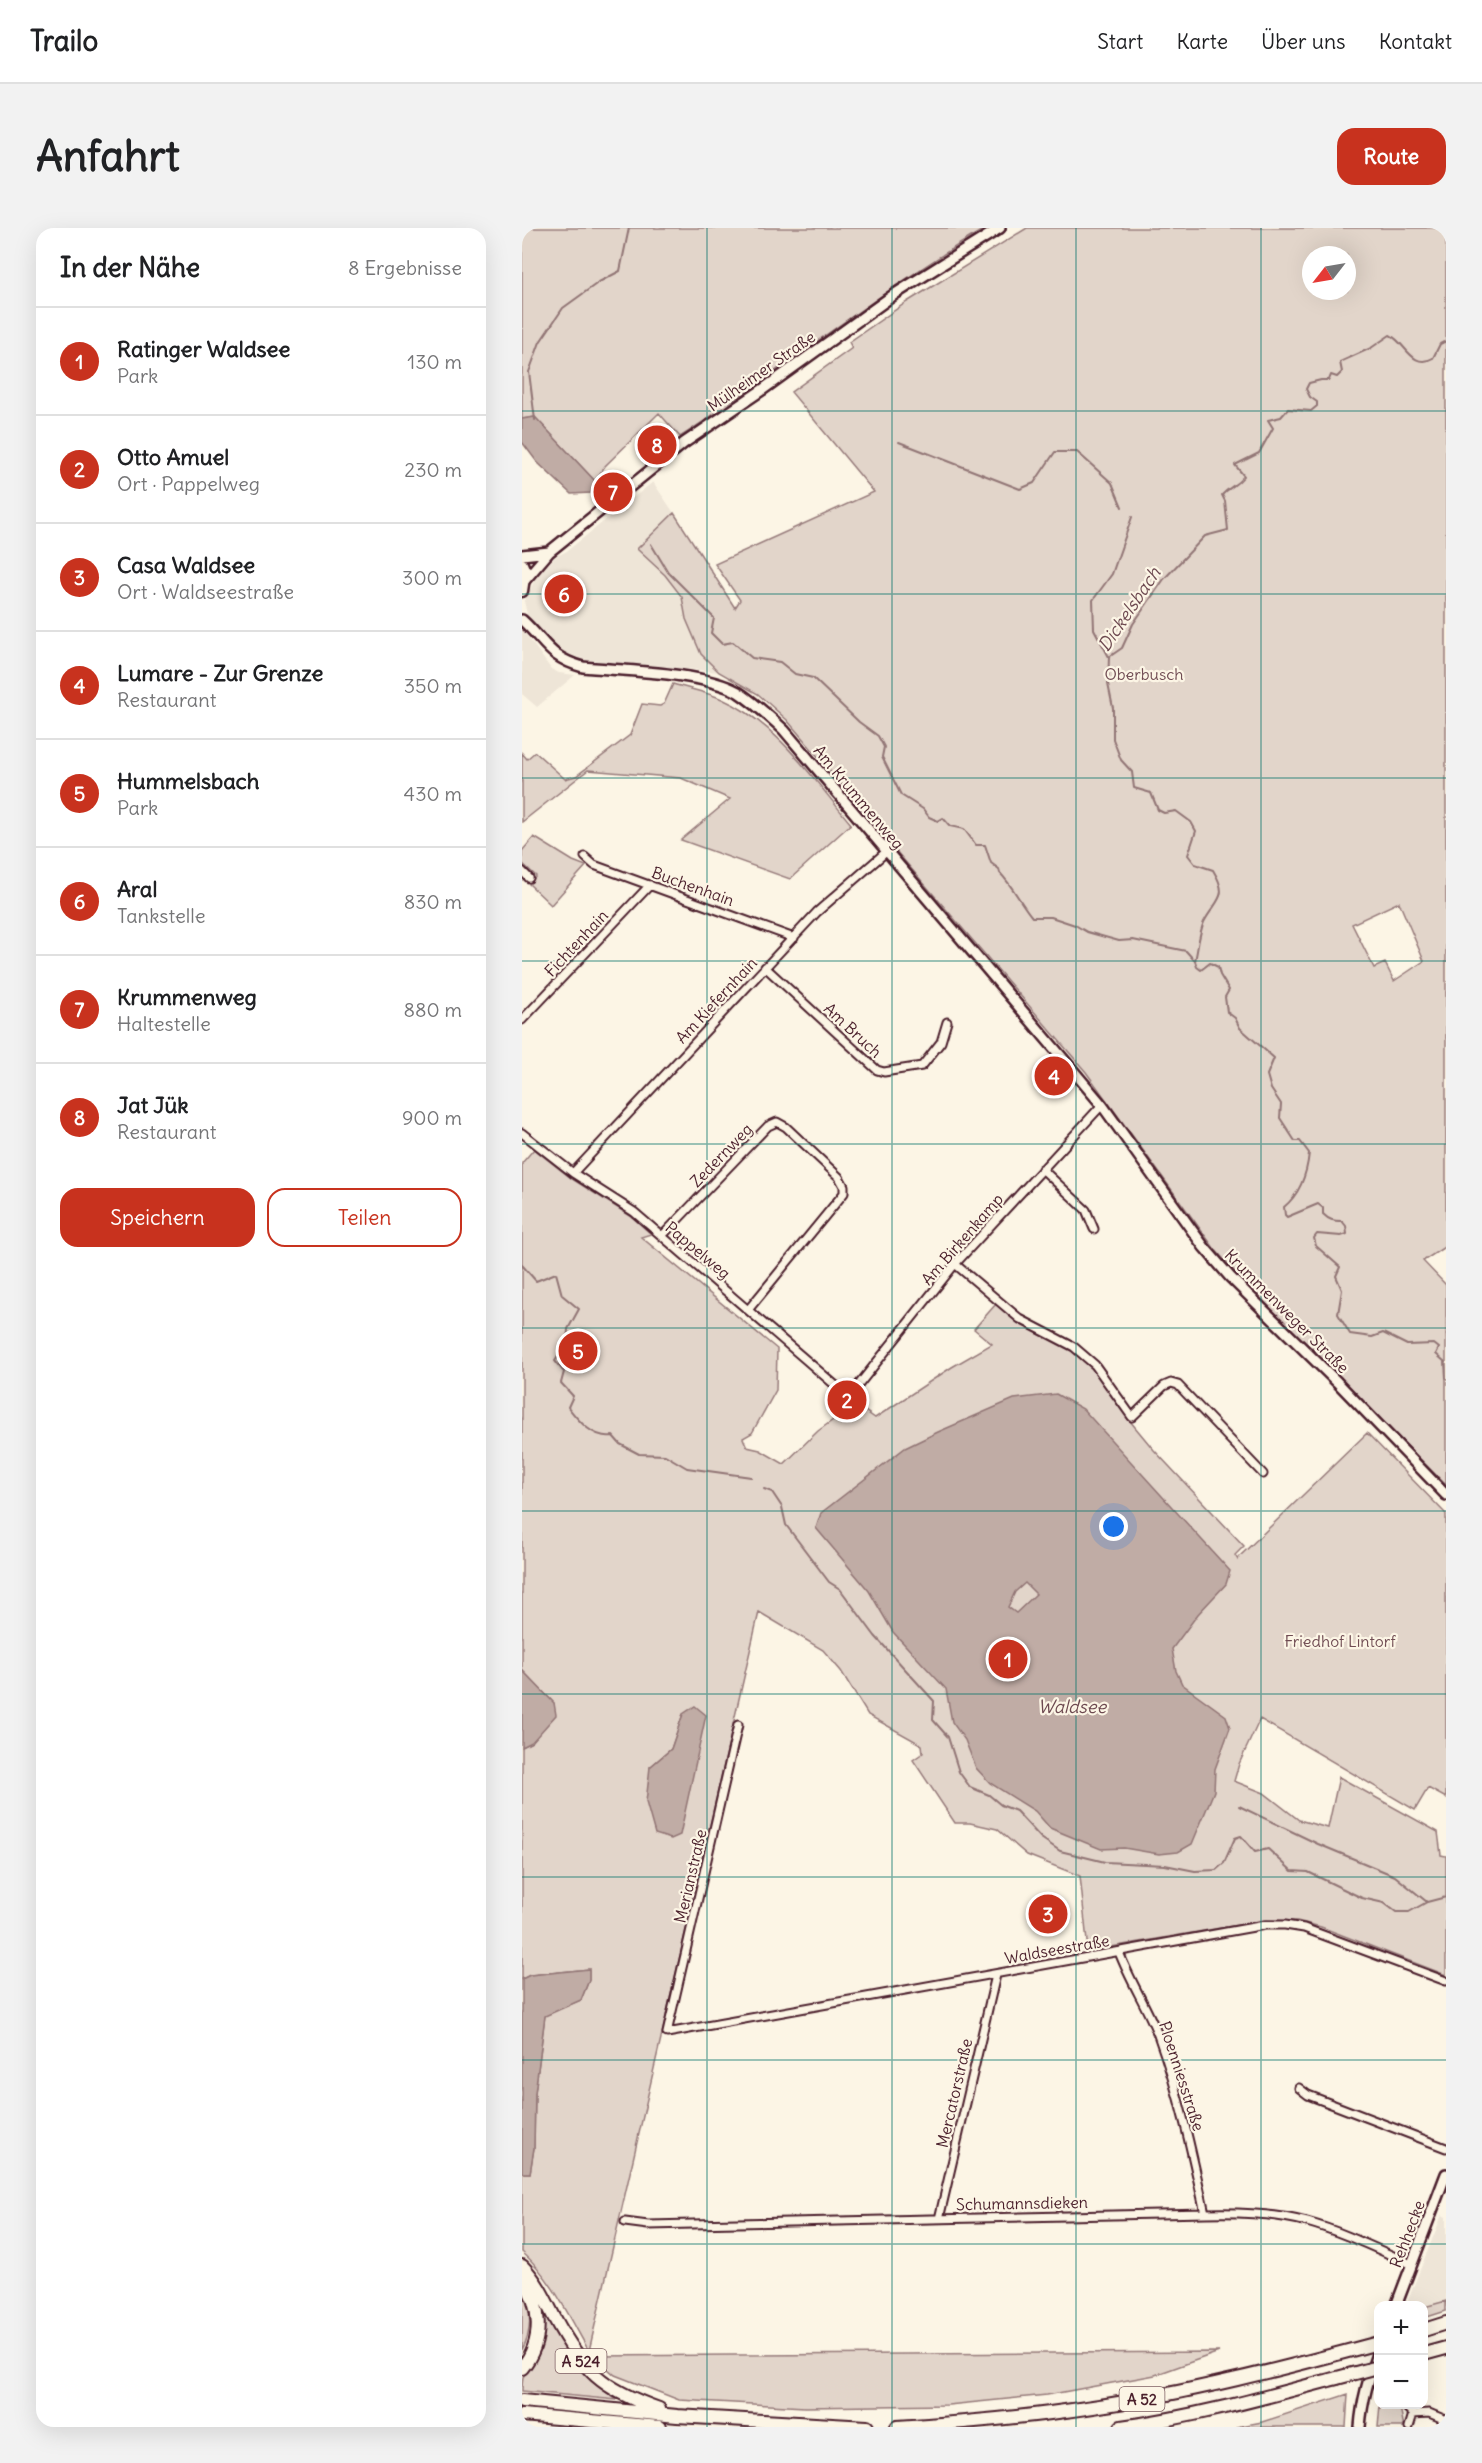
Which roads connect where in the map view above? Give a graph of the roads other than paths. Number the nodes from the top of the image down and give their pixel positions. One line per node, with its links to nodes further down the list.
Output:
1 (1000, 228): 2 (main road, Mülheimer Straße)
2 (549, 552): 3 (main road); 5 (main road, Mülheimer Straße)
3 (522, 555)
4 (522, 564): 5 (main road)
5 (523, 586)
6 (523, 618): 7 (main road, Am Krummenweg)
7 (886, 852): 12 (street, Am Kiefernhain); 16 (main road, Am Krummenweg)
8 (585, 857): 11 (street, Buchenhain)
9 (522, 871): 10 (street)
10 (530, 878)
11 (650, 885): 12 (street, Buchenhain); 14 (street, Fichtenhain)
12 (794, 938): 13 (street, Am Kiefernhain)
13 (765, 967): 15 (street, Am Bruch); 19 (street, Am Kiefernhain)
14 (522, 1020)
15 (947, 1022)
16 (1102, 1105): 18 (street, Am Birkenkamp); 26 (main road, Krummenweger Straße)
17 (522, 1133): 19 (street, Pappelweg)
18 (1042, 1169): 20 (street); 22 (street, Am Birkenkamp)
19 (573, 1173): 21 (street, Pappelweg)
20 (1094, 1230)
21 (662, 1236): 23 (street, Pappelweg); 23 (street, Zedernweg)
22 (956, 1264): 24 (street, Am Birkenkamp); 25 (street)
23 (748, 1310): 24 (street, Pappelweg)
24 (849, 1397)
25 (1263, 1474)
26 (1446, 1495)
27 (738, 1725): 31 (street, Merianstraße)
28 (1119, 1952): 29 (street, Waldseestraße); 30 (street, Waldseestraße); 35 (street, Ploenniesstraße)
29 (996, 1974): 31 (street, Waldseestraße); 36 (street, Mercatorstraße)
30 (1446, 1981)
31 (667, 2033)
32 (1299, 2088): 33 (street)
33 (1446, 2148)
34 (1446, 2174): 38 (main road, Rehhecke)
35 (1205, 2213): 36 (street, Schumannsdieken); 38 (street, Schumannsdieken)
36 (939, 2219): 37 (street, Schumannsdieken)
37 (625, 2222)
38 (1411, 2264): 41 (main road, Rehhecke)
39 (522, 2266): 54 (highway, A 524)
40 (522, 2278): 48 (highway, A 524)
41 (1398, 2301)
42 (1446, 2323): 43 (highway)
43 (1428, 2329)
44 (1374, 2344): 58 (highway, A 52)
45 (1446, 2348): 46 (highway)
46 (1428, 2354)
47 (1377, 2355): 60 (main road)
48 (522, 2368)
49 (1374, 2368): 59 (highway, A 52, bridge)
50 (522, 2401): 54 (highway)
51 (1408, 2409): 52 (street)
52 (1413, 2414): 55 (street); 61 (street)
53 (522, 2415): 56 (highway)
54 (677, 2415): 57 (highway)
55 (1446, 2420)
56 (660, 2427)
57 (867, 2427)
58 (897, 2427)
59 (1121, 2427)
60 (1360, 2427)
61 (1409, 2427)

